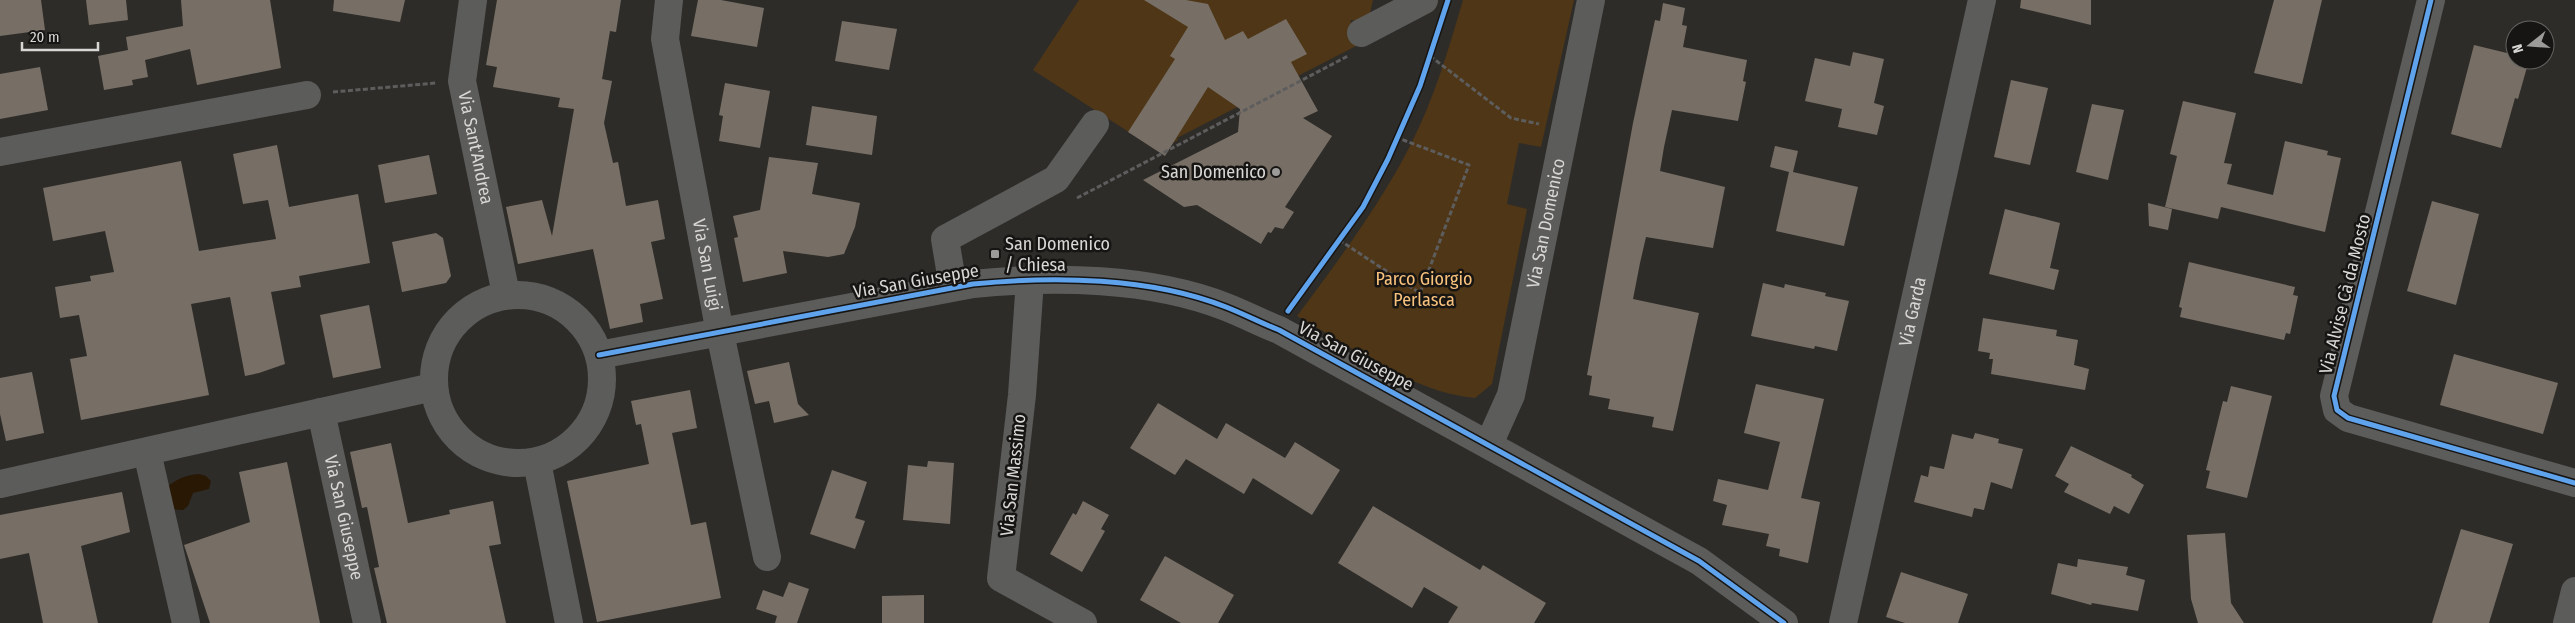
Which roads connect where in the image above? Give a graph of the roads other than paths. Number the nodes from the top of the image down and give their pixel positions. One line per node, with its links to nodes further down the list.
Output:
1 (473, 0): 13 (street, Via Sant'Andrea)
2 (669, 0): 14 (street, Via San Luigi)
3 (1424, 0): 7 (street)
4 (1591, 0): 18 (street, Via San Domenico)
5 (1982, 0): 30 (street, Via Garda)
6 (2431, 0): 21 (street, Via Alvise Cà da Mosto)
7 (1358, 43)
8 (307, 95): 10 (street)
9 (1095, 124): 12 (street)
10 (0, 152)
11 (1030, 280): 12 (street, Via San Giuseppe); 18 (street, Via San Giuseppe); 28 (street, Via San Massimo)
12 (953, 287): 14 (street, Via San Giuseppe)
13 (506, 294): 15 (street); 16 (street)
14 (720, 333): 15 (street, Via San Giuseppe); 23 (street, Via San Luigi)
15 (599, 355): 20 (street)
16 (433, 387): 17 (street); 20 (street)
17 (321, 412): 19 (street); 26 (street, Via San Giuseppe)
18 (1489, 444): 29 (street, Via San Giuseppe)
19 (147, 452): 22 (street); 25 (street)
20 (537, 462): 27 (street)
21 (2575, 482)
22 (0, 484)
23 (767, 557)
24 (2575, 591): 31 (street)
25 (186, 623)
26 (367, 623)
27 (569, 623)
28 (1083, 623)
29 (1784, 623)
30 (1842, 623)
31 (2567, 623)

